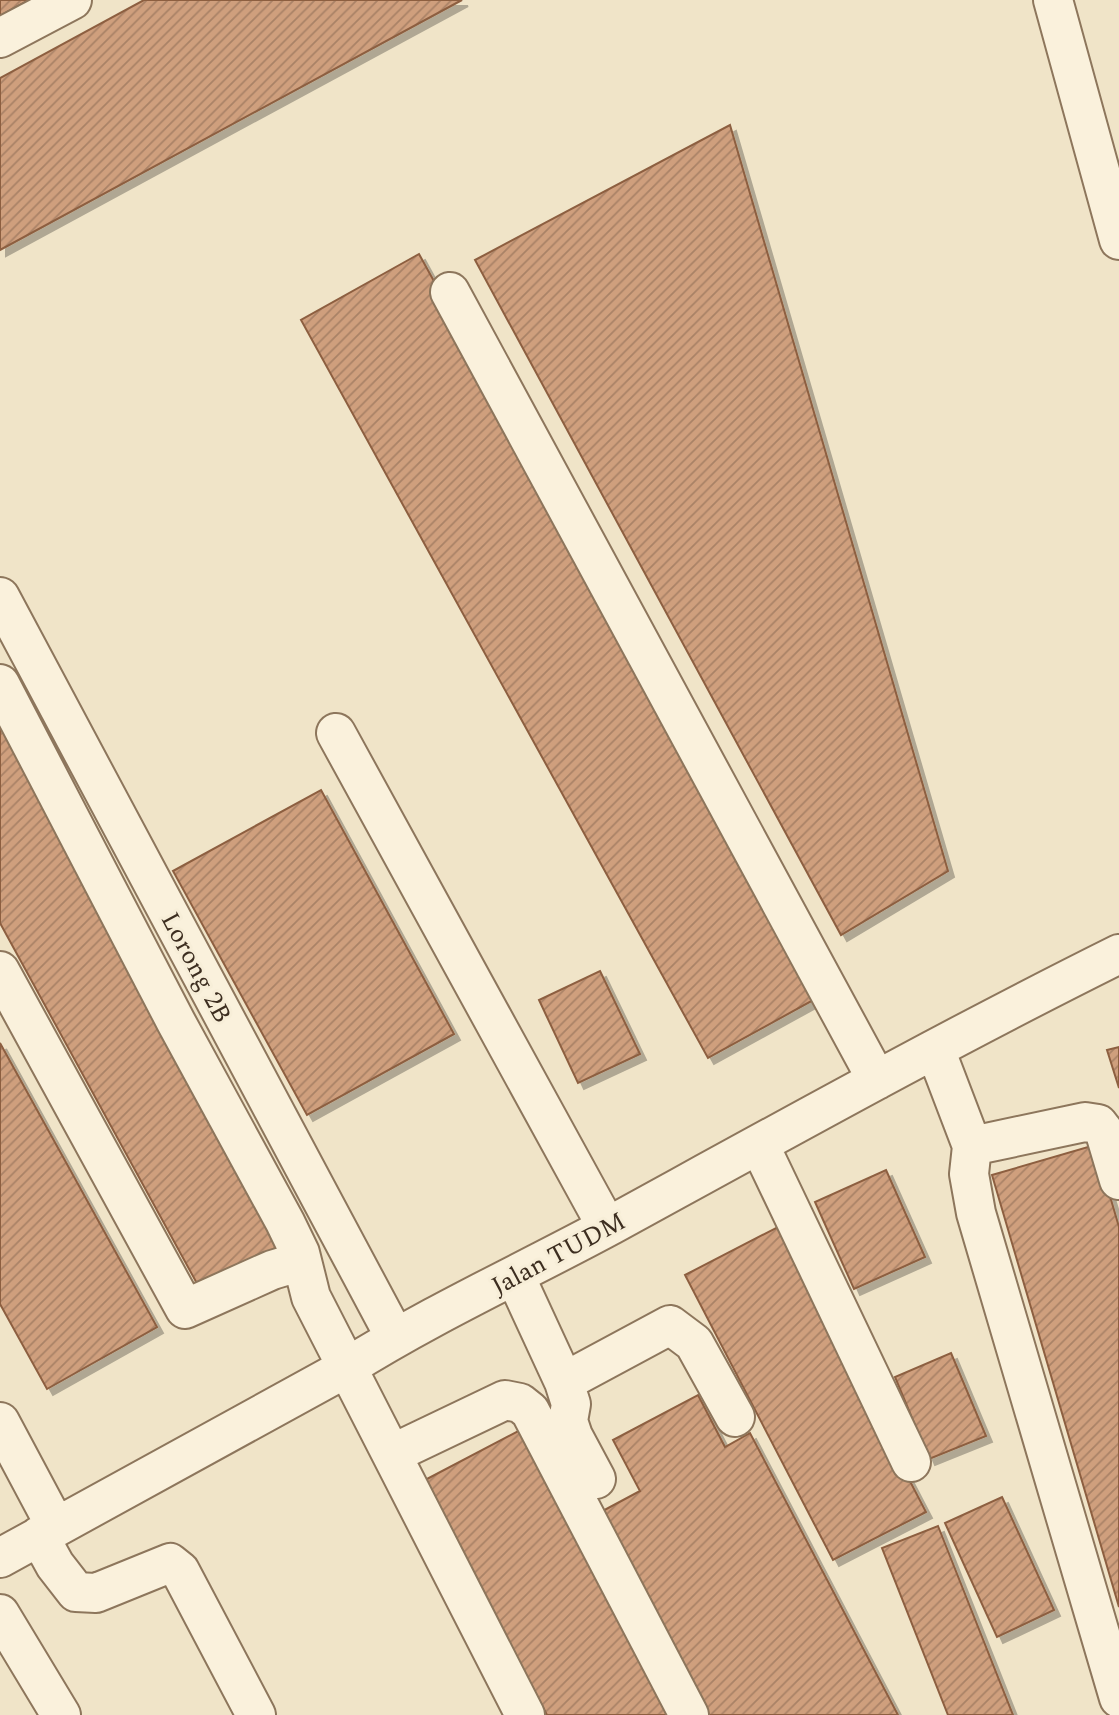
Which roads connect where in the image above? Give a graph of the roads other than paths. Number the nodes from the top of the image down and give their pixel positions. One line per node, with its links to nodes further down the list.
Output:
1 (72, 0): 3 (street)
2 (1053, 0): 4 (street)
3 (0, 38)
4 (1119, 240)
5 (450, 292): 12 (street)
6 (0, 597): 19 (street, Lorong 2B)
7 (0, 684): 17 (street)
8 (336, 733): 16 (street)
9 (1119, 954): 11 (street, Jalan TUDM)
10 (0, 971): 17 (street)
11 (936, 1049): 12 (street, Jalan TUDM); 14 (street)
12 (877, 1080): 13 (street, Jalan TUDM)
13 (760, 1144): 16 (street, Jalan TUDM); 25 (street)
14 (971, 1146): 15 (street); 30 (street)
15 (1119, 1180)
16 (607, 1227): 18 (street, Jalan TUDM)
17 (302, 1261): 20 (street)
18 (515, 1276): 19 (street, Jalan TUDM); 21 (street)
19 (395, 1337): 20 (street, Jalan TUDM)
20 (346, 1368): 24 (street); 27 (street, Jalan TUDM)
21 (564, 1382): 22 (street); 26 (street)
22 (735, 1417)
23 (0, 1422): 27 (street)
24 (392, 1454): 33 (street); 34 (street)
25 (911, 1462)
26 (596, 1479)
27 (47, 1531): 28 (street, Jalan TUDM); 32 (street)
28 (0, 1558)
29 (0, 1614): 31 (street)
30 (1119, 1698)
31 (53, 1712)
32 (256, 1715)
33 (525, 1715)
34 (689, 1715)

